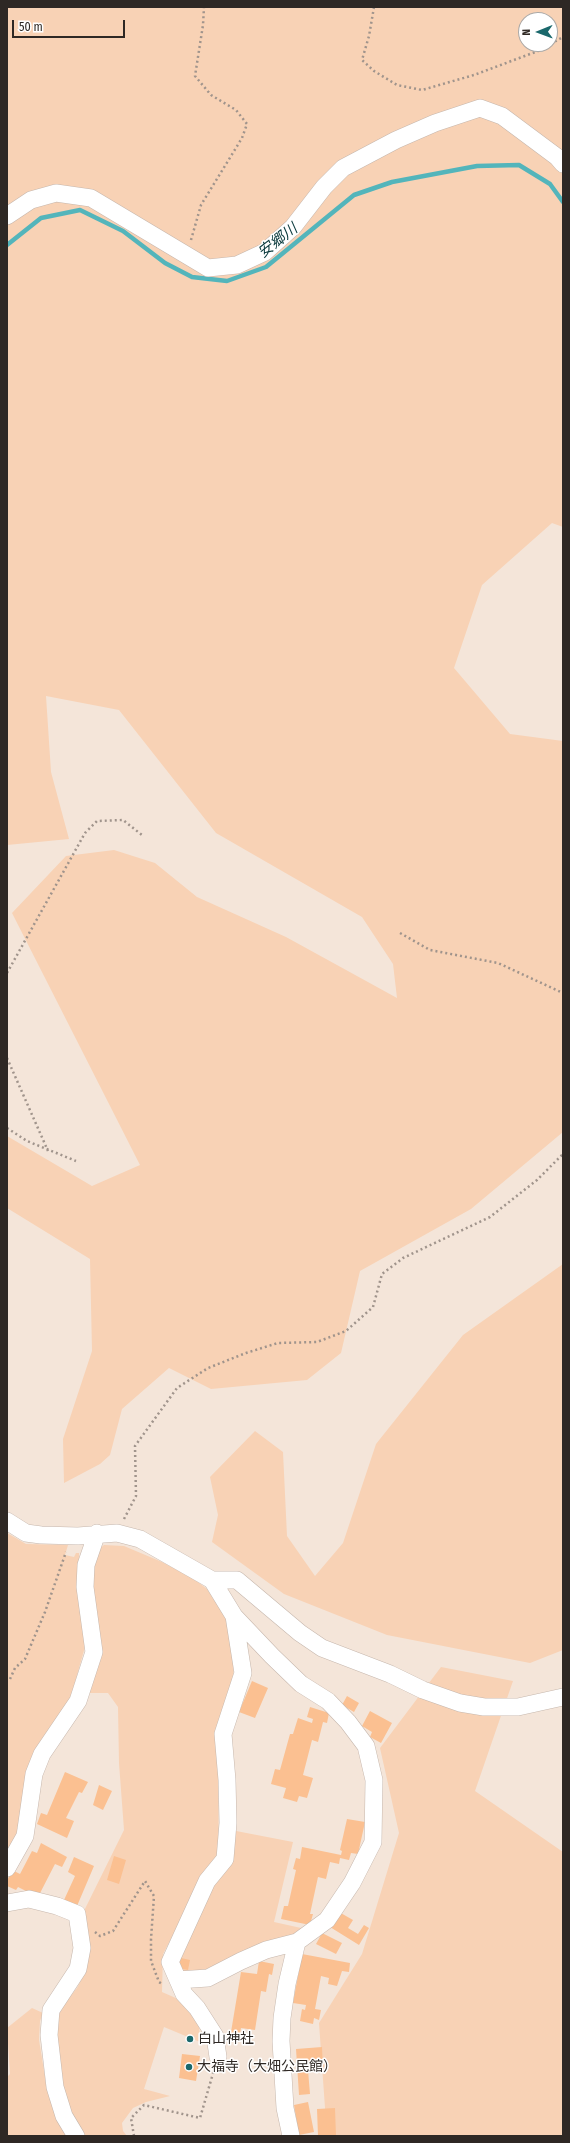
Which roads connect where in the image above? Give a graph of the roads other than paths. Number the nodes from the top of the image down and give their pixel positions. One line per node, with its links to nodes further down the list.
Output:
1 (563, 164): 2 (street)
2 (7, 216)
3 (7, 1521): 4 (street)
4 (97, 1533): 5 (street); 8 (street)
5 (212, 1580): 6 (street); 7 (street)
6 (234, 1616): 10 (street); 11 (street)
7 (563, 1697)
8 (7, 1868)
9 (7, 1903): 13 (street)
10 (297, 1942): 11 (street); 14 (street)
11 (181, 1987): 12 (street)
12 (218, 2056)
13 (76, 2136)
14 (290, 2136)

